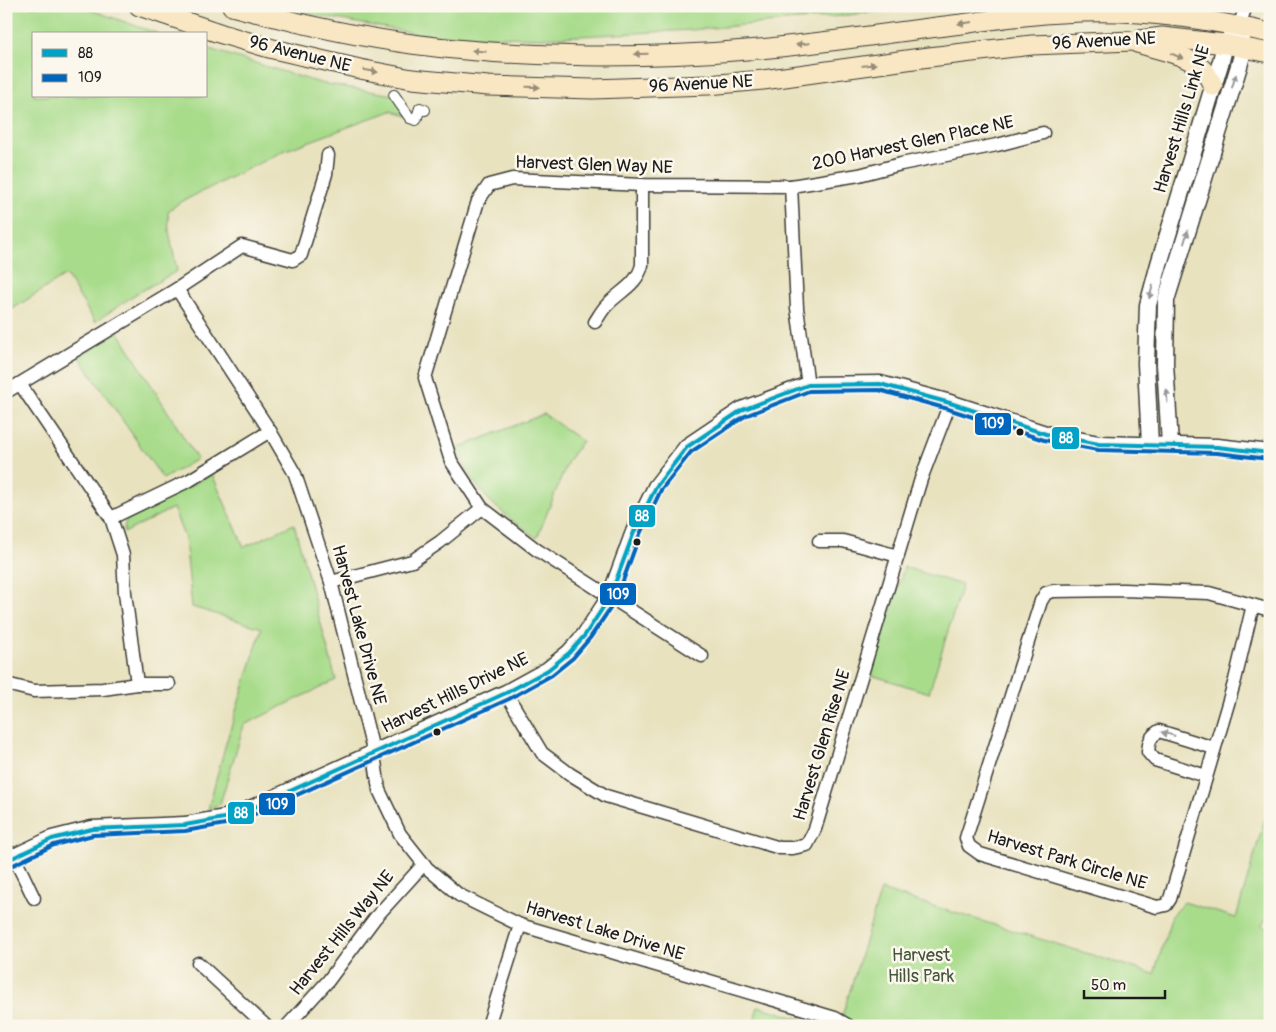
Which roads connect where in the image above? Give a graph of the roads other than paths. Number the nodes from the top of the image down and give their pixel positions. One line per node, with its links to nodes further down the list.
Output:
1 (139, 6): 11 (main road, 96 Avenue NE, one-way to 11)
2 (232, 6): 9 (main road, 96 Avenue NE, one-way to 2)
3 (1246, 6): 4 (street)
4 (1239, 26): 5 (main road, 96 Avenue NE); 7 (street, Harvest Hills Link NE); 8 (street); 9 (main road, 96 Avenue NE, one-way to 9)
5 (1270, 33)
6 (1132, 41): 7 (main road, 96 Avenue NE); 11 (main road, 96 Avenue NE, one-way to 6); 12 (main road, one-way to 12)
7 (1225, 44): 8 (main road, 96 Avenue NE); 12 (street, Harvest Hills Link NE)
8 (1244, 48): 10 (main road, 96 Avenue NE); 27 (street, one-way to 8)
9 (758, 49): 11 (main road)
10 (1270, 53)
11 (763, 80)
12 (1213, 86): 26 (street, Harvest Hills Link NE, one-way to 26)
13 (394, 95): 14 (street)
14 (425, 110)
15 (1042, 133): 18 (street, 200 Harvest Glen Place NE)
16 (328, 155): 19 (street)
17 (642, 185): 18 (street, Harvest Glen Way NE); 20 (street); 29 (street, Harvest Glen Way NE)
18 (791, 186): 22 (street)
19 (177, 289): 21 (street); 25 (street, Harvest Lake Drive NE)
20 (595, 322)
21 (20, 384): 23 (street); 30 (street)
22 (808, 385): 24 (street, Harvest Hills Drive NE); 34 (street, Harvest Hills Drive NE)
23 (6, 392)
24 (950, 403): 26 (street, Harvest Hills Drive NE); 32 (street, Harvest Glen Rise NE)
25 (270, 430): 30 (street); 33 (street, Harvest Lake Drive NE)
26 (1150, 445): 27 (street, Harvest Hills Drive NE)
27 (1170, 445): 28 (street, Harvest Hills Drive NE)
28 (1270, 453)
29 (482, 508): 33 (street); 34 (street, Harvest Glen Way NE)
30 (111, 518): 39 (street)
31 (819, 541): 32 (street)
32 (898, 556): 41 (street, Harvest Glen Rise NE)
33 (331, 582): 43 (street, Harvest Lake Drive NE)
34 (610, 596): 37 (street, Harvest Glen Way NE); 41 (street, Harvest Hills Drive NE)
35 (1253, 604): 36 (street, Harvest Park Circle NE); 42 (street, Harvest Park Circle NE); 44 (street, Harvest Park Circle NE)
36 (1270, 610)
37 (702, 656)
38 (6, 684): 39 (street)
39 (137, 684): 40 (street)
40 (168, 684)
41 (506, 693): 43 (street, Harvest Hills Drive NE)
42 (1214, 748): 44 (street, Harvest Park Circle NE); 44 (street, one-way to 44)
43 (374, 754): 45 (street, Harvest Hills Drive NE); 46 (street, Harvest Lake Drive NE)
44 (1206, 776)
45 (9, 856): 47 (street)
46 (424, 864): 48 (street, Harvest Lake Drive NE); 51 (street, Harvest Hills Way NE)
47 (34, 898)
48 (520, 925): 52 (street); 53 (street, Harvest Lake Drive NE)
49 (198, 963): 50 (street)
50 (266, 1026)
51 (287, 1026)
52 (488, 1026)
53 (849, 1026)

